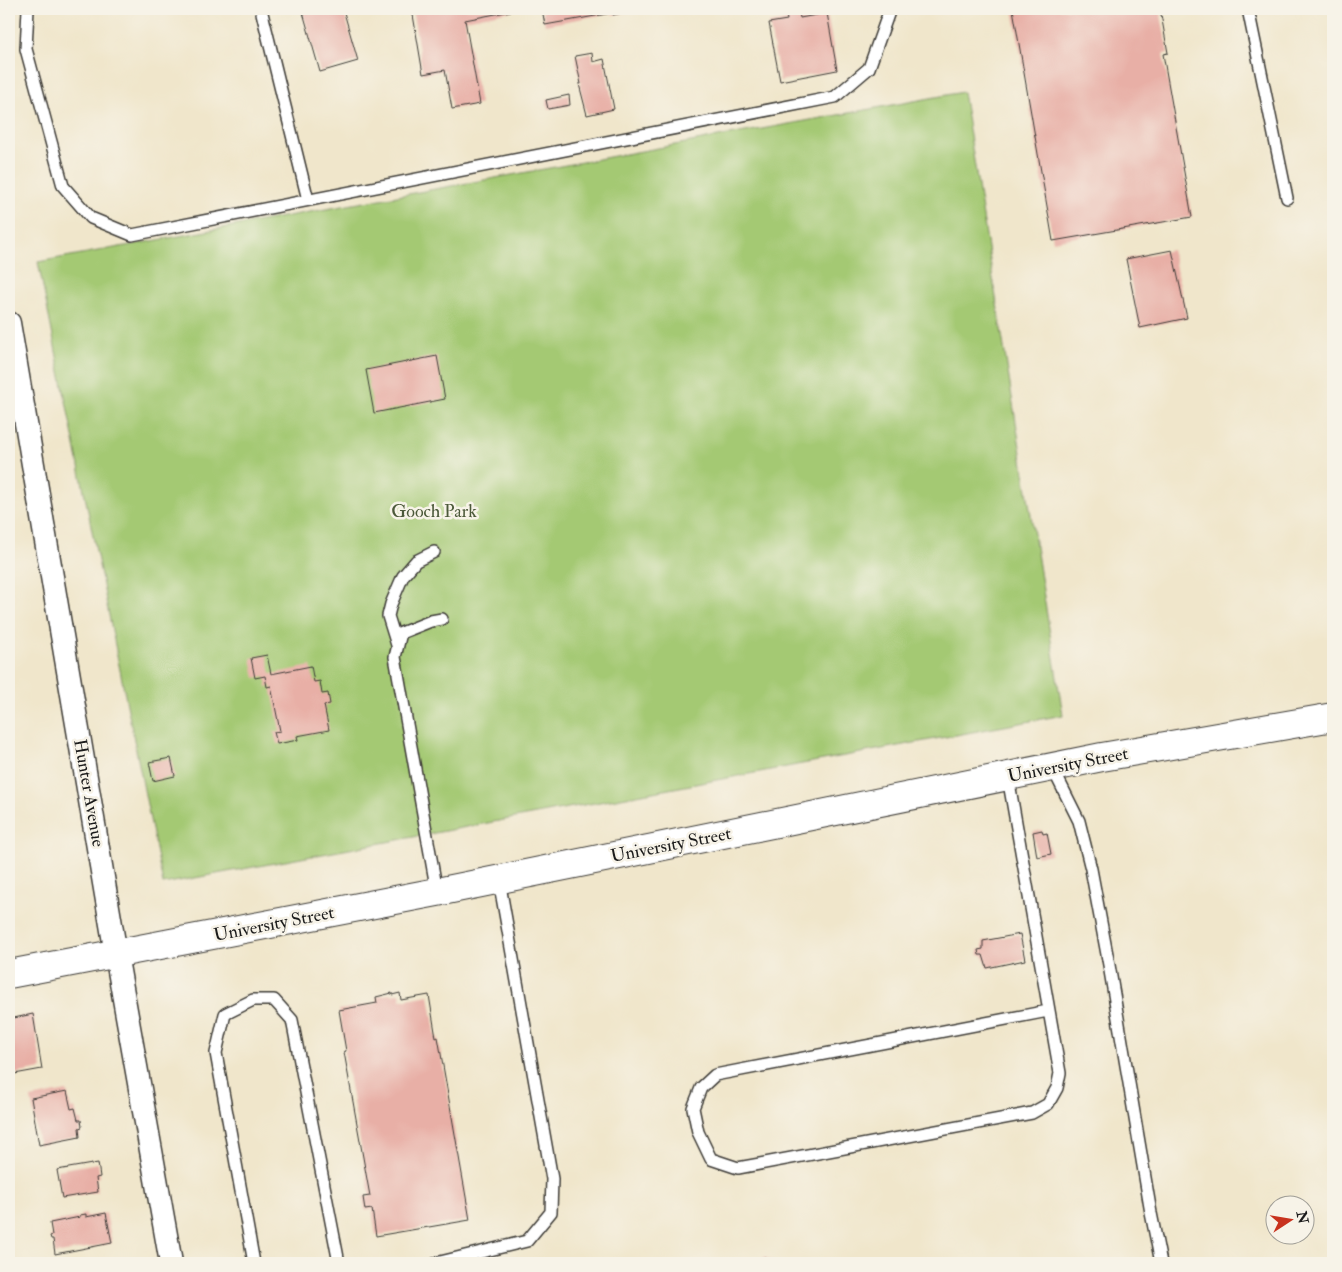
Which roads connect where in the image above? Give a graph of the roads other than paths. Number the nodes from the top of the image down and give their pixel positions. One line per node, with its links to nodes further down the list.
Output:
1 (28, 9): 6 (lane)
2 (261, 9): 6 (lane)
3 (890, 9): 6 (lane)
4 (1248, 9): 5 (lane)
5 (1288, 198)
6 (308, 200)
7 (9, 323): 16 (street, Hunter Avenue)
8 (434, 552): 10 (lane)
9 (442, 619): 10 (lane)
10 (398, 647): 15 (lane)
11 (1333, 717): 12 (street, University Street)
12 (1052, 768): 13 (street, University Street); 23 (lane)
13 (1008, 776): 14 (street, University Street); 18 (lane)
14 (499, 880): 15 (street, University Street); 22 (lane)
15 (437, 892): 16 (street, University Street)
16 (116, 954): 17 (street, University Street); 19 (street, Hunter Avenue)
17 (9, 974)
18 (1048, 1011): 18 (lane)
19 (171, 1263)
20 (254, 1263): 21 (lane)
21 (339, 1263)
22 (436, 1263)
23 (1161, 1263)

